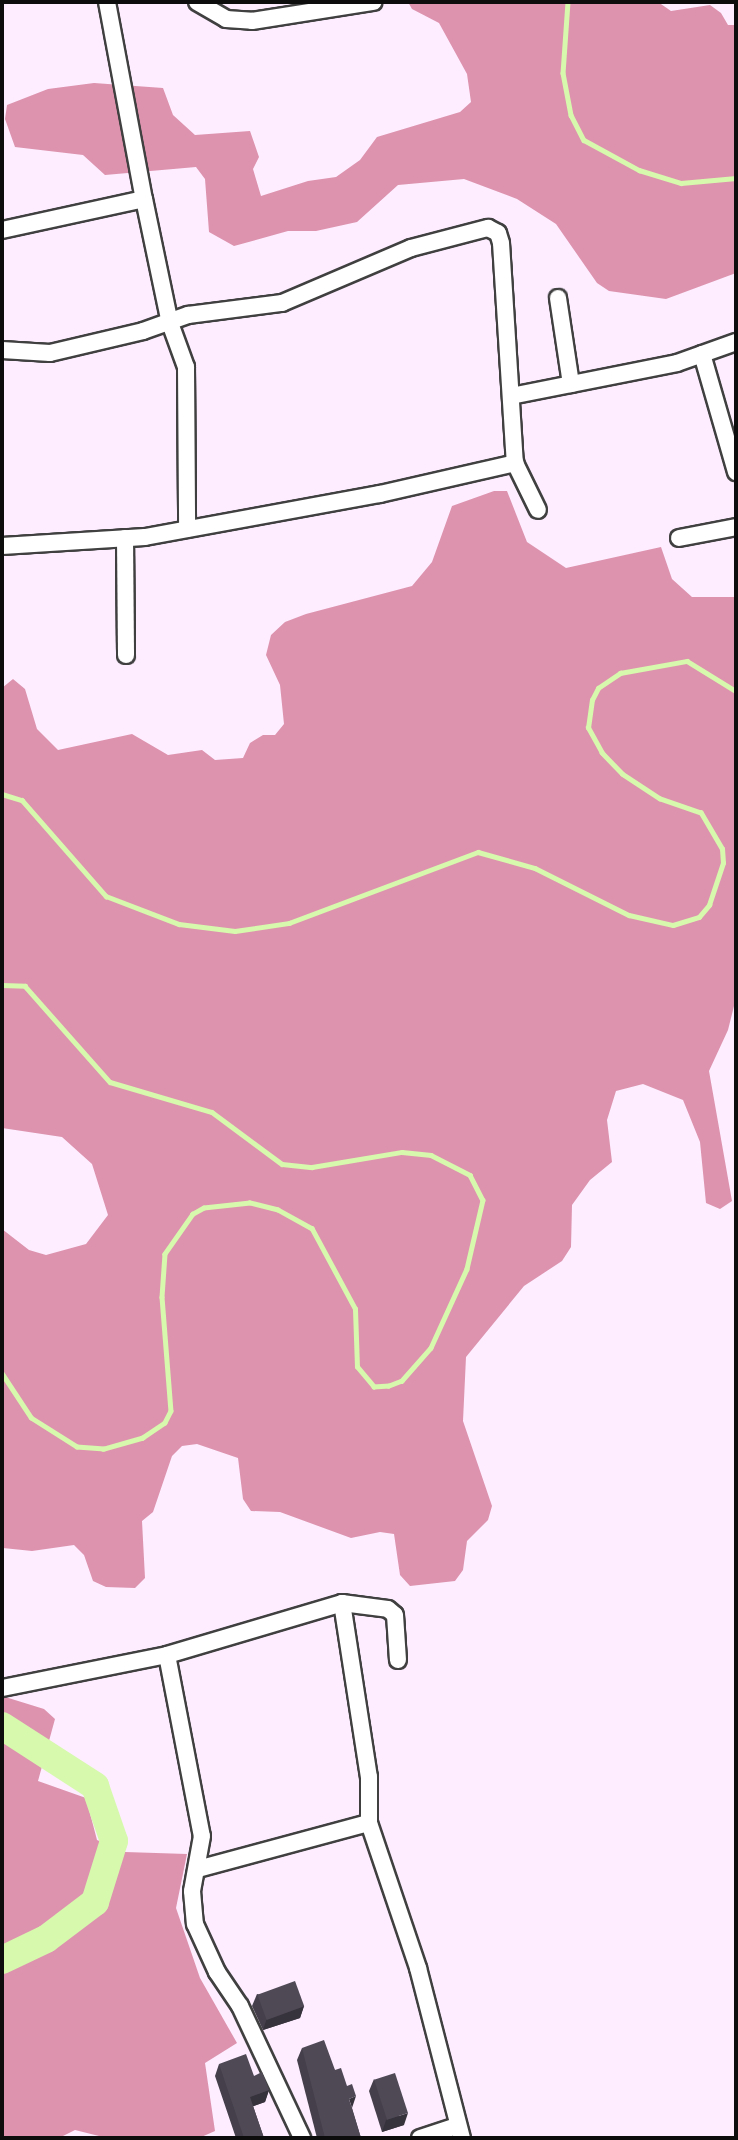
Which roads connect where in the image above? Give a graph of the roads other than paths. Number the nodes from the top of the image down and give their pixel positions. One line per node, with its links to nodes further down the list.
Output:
1 (107, 2): 5 (street)
2 (197, 2): 4 (street)
3 (374, 2): 4 (street)
4 (284, 8)
5 (144, 200): 6 (street); 8 (street)
6 (2, 229)
7 (558, 298): 12 (street)
8 (170, 323): 10 (street); 13 (street); 18 (street)
9 (736, 342): 11 (street)
10 (2, 350)
11 (702, 354): 12 (street); 15 (street)
12 (571, 384): 13 (street)
13 (510, 396): 14 (street)
14 (515, 463): 16 (street); 18 (street)
15 (736, 471)
16 (538, 510)
17 (736, 527): 20 (street)
18 (187, 529): 19 (street)
19 (124, 538): 21 (street); 22 (street)
20 (679, 538)
21 (2, 546)
22 (126, 655)
23 (342, 1603): 24 (street); 25 (street); 27 (street)
24 (167, 1655): 26 (street); 28 (street)
25 (398, 1660)
26 (2, 1688)
27 (369, 1823): 28 (street); 29 (street)
28 (198, 1869): 30 (street)
29 (460, 2132): 31 (street)
30 (302, 2138)
31 (420, 2138)

